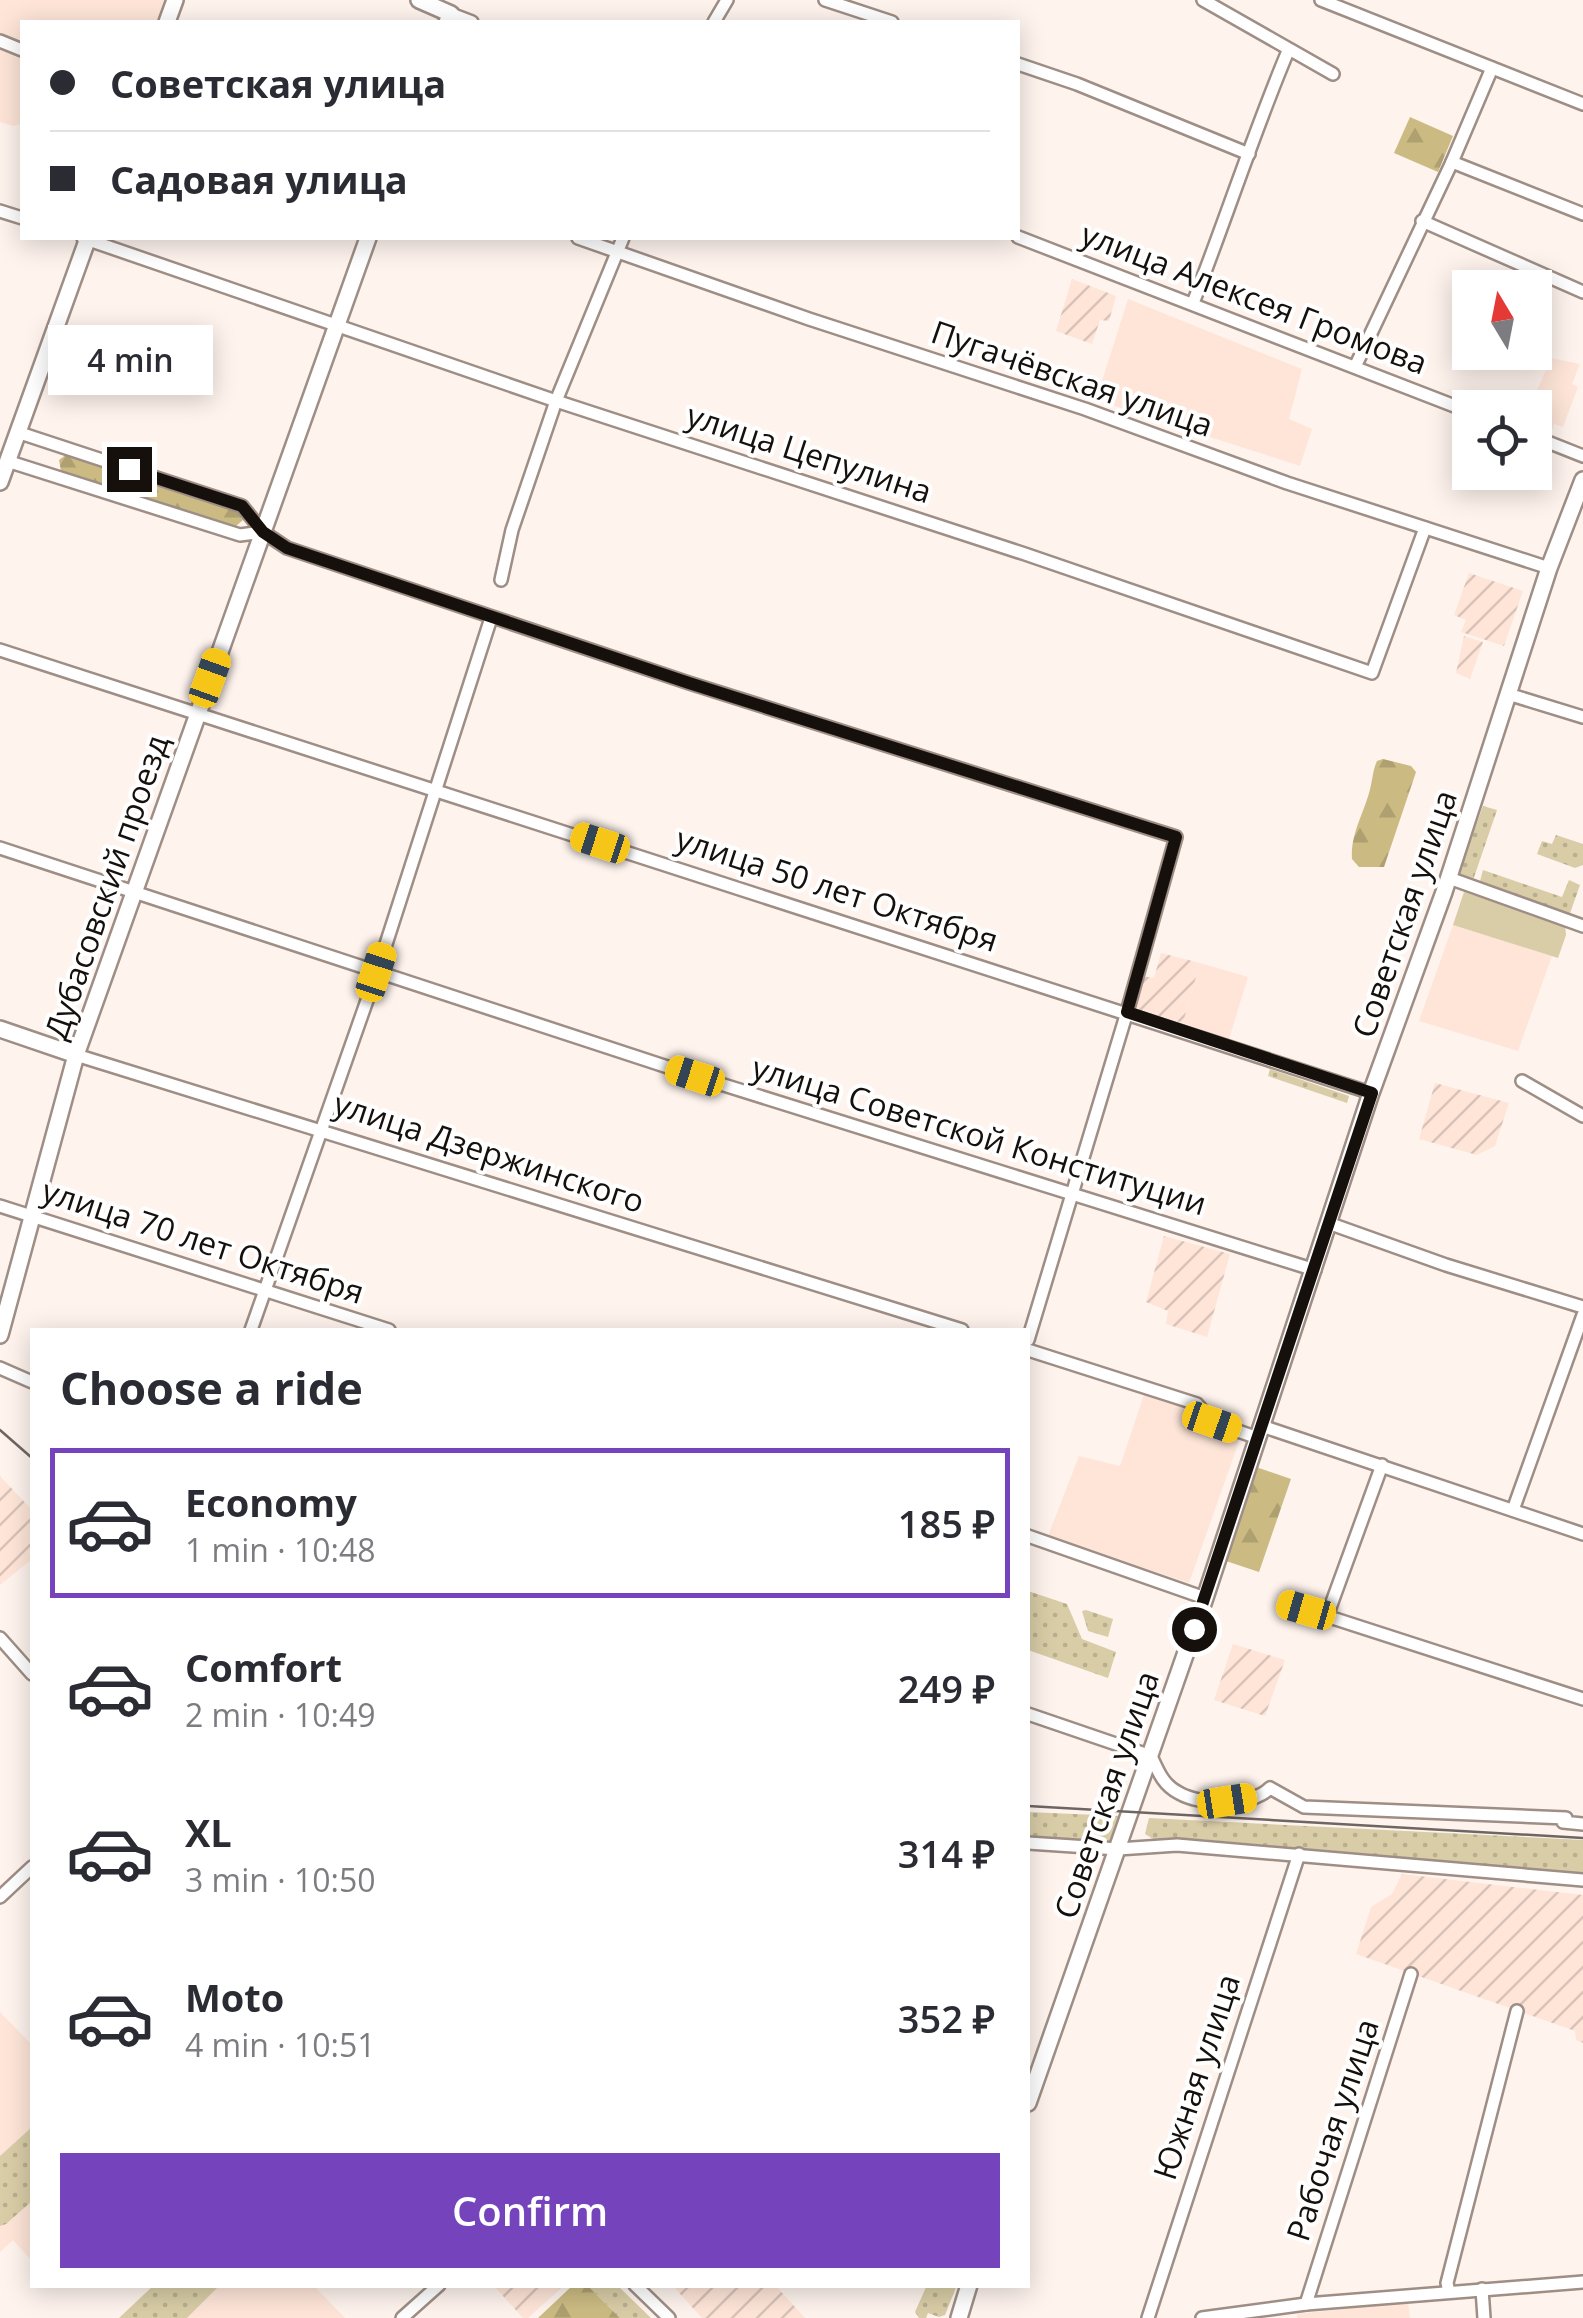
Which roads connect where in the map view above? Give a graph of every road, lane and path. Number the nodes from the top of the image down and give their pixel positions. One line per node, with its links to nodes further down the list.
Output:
1 (419, 0): 5 (main road)
2 (825, 0): 6 (street)
3 (1203, 0): 7 (street)
4 (1321, 0): 9 (street)
5 (449, 18)
6 (886, 20)
7 (1288, 51): 10 (street); 12 (street)
8 (1020, 65): 12 (street)
9 (1492, 68): 11 (street); 13 (street)
10 (1333, 74)
11 (1583, 104)
12 (1249, 154): 24 (street)
13 (1452, 162): 14 (street); 15 (street)
14 (1583, 214)
15 (1422, 222): 23 (street); 26 (street)
16 (1020, 238): 24 (street, улица Алексея Громова)
17 (85, 240): 29 (main road)
18 (92, 240): 25 (street, улица Цепулина)
19 (367, 240): 25 (main road, Дубасовский проезд)
20 (584, 240): 22 (street, Пугачёвская улица)
21 (623, 240): 22 (street)
22 (618, 251): 27 (street); 35 (street, Пугачёвская улица)
23 (1583, 292)
24 (1193, 303): 26 (street, улица Алексея Громова)
25 (337, 323): 27 (street, улица Цепулина); 36 (main road, Дубасовский проезд)
26 (1356, 368): 28 (street, улица Алексея Громова)
27 (556, 401): 35 (street, улица Цепулина); 38 (street)
28 (1452, 405)
29 (17, 432): 32 (main road); 36 (street)
30 (1552, 444): 31 (street)
31 (1583, 456)
32 (7, 461): 34 (main road); 36 (street)
33 (1583, 480): 37 (main road, Советская улица)
34 (0, 482)
35 (1425, 528): 37 (street, Пугачёвская улица)
36 (263, 532): 39 (street); 42 (main road, Дубасовский проезд)
37 (1550, 568): 41 (main road, Советская улица)
38 (502, 580)
39 (492, 618): 44 (street); 50 (street)
40 (0, 650): 42 (street, улица 50 лет Октября)
41 (1508, 694): 43 (street); 46 (main road, Советская улица)
42 (197, 714): 44 (street, улица 50 лет Октября); 47 (main road, Дубасовский проезд)
43 (1583, 717)
44 (434, 790): 49 (street); 50 (street, улица 50 лет Октября)
45 (0, 848): 47 (street, улица Советской Конституции)
46 (1448, 878): 48 (street); 54 (main road, Советская улица)
47 (134, 892): 49 (street, улица Советской Конституции); 52 (main road, Дубасовский проезд)
48 (1583, 926)
49 (376, 972): 56 (street); 57 (street, улица Советской Конституции)
50 (1127, 1012): 54 (street, улица 50 лет Октября); 57 (street)
51 (0, 1029): 52 (main road, улица Дзержинского)
52 (76, 1054): 56 (street, улица Дзержинского); 59 (main road, Дубасовский проезд)
53 (1522, 1081): 55 (street)
54 (1372, 1093): 60 (main road, Советская улица)
55 (1583, 1116)
56 (321, 1129): 62 (street); 66 (street, улица Дзержинского)
57 (1072, 1195): 61 (street, улица Советской Конституции); 67 (street)
58 (0, 1206): 59 (street, улица 70 лет Октября)
59 (31, 1216): 62 (street, улица 70 лет Октября); 68 (main road, Дубасовский проезд)
60 (1331, 1224): 61 (main road, Советская улица); 63 (street)
61 (1315, 1270): 72 (main road, Советская улица)
62 (266, 1292): 64 (street); 65 (street, улица 70 лет Октября)
63 (1583, 1311): 74 (street)
64 (252, 1328)
65 (382, 1328)
66 (956, 1328)
67 (1030, 1333)
68 (0, 1335)
69 (1030, 1351): 72 (street)
70 (0, 1368): 71 (street)
71 (30, 1381)
72 (1260, 1432): 73 (street); 77 (main road, Советская улица)
73 (1382, 1465): 74 (street); 79 (street)
74 (1513, 1510): 75 (street)
75 (1583, 1534)
76 (1030, 1537): 77 (street)
77 (1205, 1598): 85 (main road, Советская улица)
78 (1286, 1604): 79 (street)
79 (1327, 1616): 83 (street)
80 (0, 1638): 81 (street)
81 (5, 1653): 82 (street)
82 (30, 1672)
83 (1583, 1699)
84 (1030, 1715): 85 (street)
85 (1151, 1756): 86 (street); 88 (main road, Советская улица)
86 (1583, 1824)
87 (1030, 1843): 88 (street)
88 (1118, 1849): 89 (street); 95 (main road, Советская улица)
89 (1299, 1854): 91 (street); 106 (street, Южная улица)
90 (30, 1869): 92 (street)
91 (1583, 1880)
92 (0, 1897)
93 (1412, 1974): 102 (street, Рабочая улица)
94 (1516, 2011): 101 (street)
95 (1030, 2097)
96 (1583, 2282): 100 (street)
97 (436, 2288): 103 (street)
98 (638, 2288): 104 (street)
99 (968, 2288): 105 (main road)
100 (1482, 2289): 101 (street); 108 (street)
101 (1449, 2292): 102 (street)
102 (1306, 2304): 107 (street)
103 (402, 2318)
104 (669, 2318)
105 (958, 2318)
106 (1148, 2318)
107 (1202, 2318)
108 (1484, 2318)

